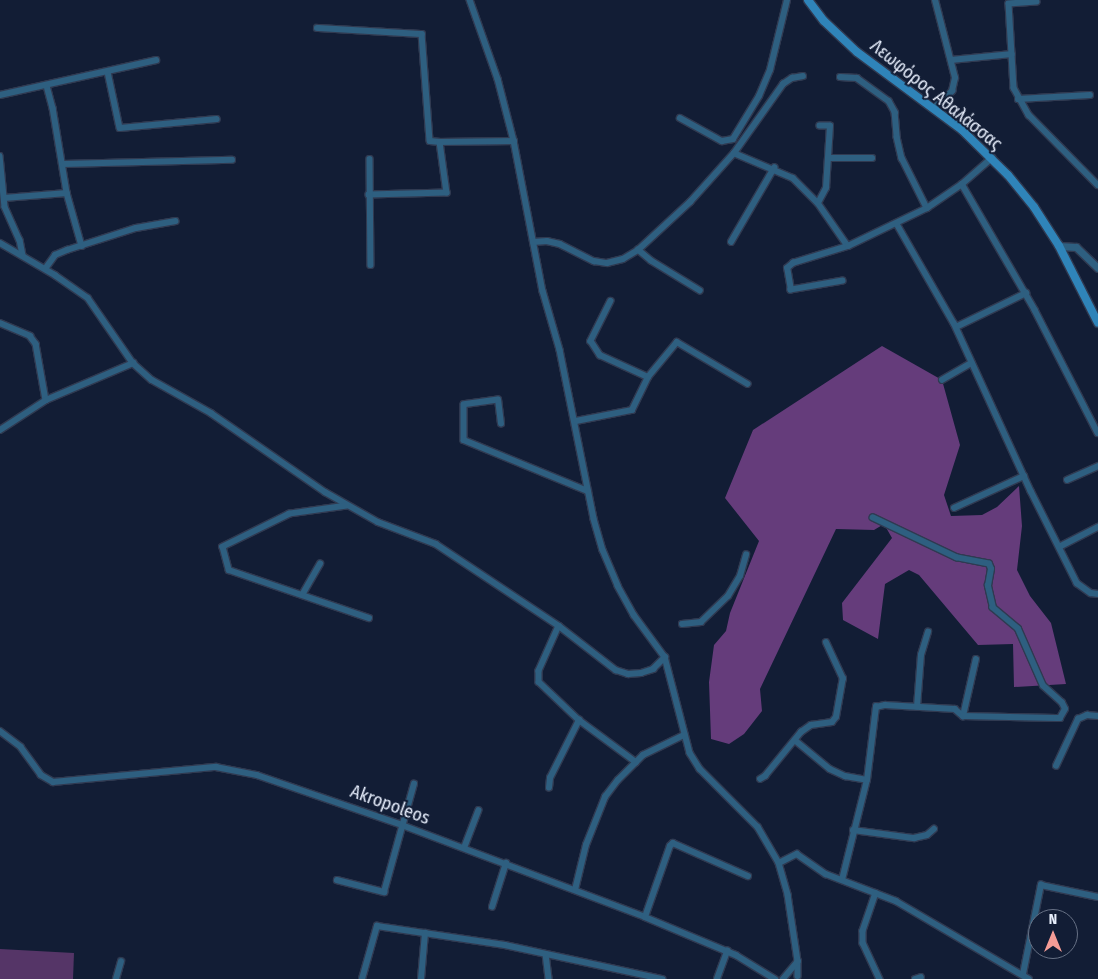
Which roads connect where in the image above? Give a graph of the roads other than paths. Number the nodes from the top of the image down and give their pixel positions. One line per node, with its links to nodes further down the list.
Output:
1 (470, 0): 21 (street)
2 (787, 0): 18 (street)
3 (808, 0): 17 (main road, Λεωφόρος Αθαλάσσας)
4 (935, 0): 9 (street)
5 (1037, 2): 7 (street)
6 (316, 28): 22 (street)
7 (1012, 54): 9 (street); 16 (street)
8 (156, 60): 10 (street)
9 (951, 60): 17 (street)
10 (108, 72): 13 (street); 19 (street)
11 (803, 76): 23 (street)
12 (840, 77): 38 (street)
13 (47, 86): 15 (street); 30 (street)
14 (1090, 95): 16 (street)
15 (0, 96)
16 (1018, 99): 33 (street)
17 (934, 108): 27 (main road, Λεωφόρος Αθαλάσσας)
18 (680, 118)
19 (217, 119)
20 (820, 126): 25 (street)
21 (514, 141): 22 (street); 41 (street)
22 (440, 142): 35 (street)
23 (734, 153): 31 (street); 47 (street)
24 (0, 156): 36 (street)
25 (828, 158): 26 (street); 37 (street)
26 (872, 158)
27 (992, 158): 32 (street); 46 (main road, Λεωφόρος Αθαλάσσας)
28 (232, 160): 30 (street)
29 (370, 160): 35 (street)
30 (63, 164): 34 (street)
31 (774, 168): 37 (street); 42 (street)
32 (962, 184): 38 (street); 54 (street)
33 (1098, 185)
34 (67, 193): 36 (street); 44 (street)
35 (369, 195): 49 (street)
36 (4, 198): 48 (street)
37 (818, 202): 45 (street)
38 (927, 208): 40 (street)
39 (175, 221): 44 (street)
40 (897, 224): 45 (street); 58 (street)
41 (533, 242): 47 (street); 65 (street)
42 (731, 242)
43 (0, 243): 48 (street)
44 (82, 246): 51 (street)
45 (848, 246): 52 (street)
46 (1059, 246): 50 (street); 57 (main road, Λεωφόρος Αθαλάσσας)
47 (638, 250): 53 (street)
48 (23, 256): 51 (street)
49 (371, 265)
50 (1098, 268)
51 (45, 269): 59 (street)
52 (843, 281)
53 (700, 291)
54 (1026, 293): 58 (street); 68 (street)
55 (611, 301): 61 (street)
56 (0, 323): 64 (street)
57 (1098, 323)
58 (956, 327): 60 (street)
59 (133, 363): 64 (street); 73 (street)
60 (971, 363): 62 (street); 70 (street)
61 (648, 378): 63 (street); 65 (street)
62 (942, 380)
63 (748, 384)
64 (46, 400): 67 (street)
65 (576, 421): 72 (street)
66 (501, 424): 72 (street)
67 (0, 430)
68 (1098, 433)
69 (1098, 466): 71 (street)
70 (1024, 476): 74 (street); 77 (street)
71 (1068, 480)
72 (588, 491): 87 (street)
73 (347, 506): 81 (street); 84 (street)
74 (954, 508)
75 (873, 518): 90 (street)
76 (1098, 527): 77 (street)
77 (1059, 547): 80 (street)
78 (746, 555): 83 (street)
79 (320, 564): 81 (street)
80 (1098, 594)
81 (302, 595): 82 (street)
82 (369, 618)
83 (682, 624)
84 (559, 626): 87 (street); 92 (street)
85 (928, 632): 89 (street)
86 (826, 643): 95 (street)
87 (665, 657): 94 (street)
88 (976, 659): 90 (street)
89 (917, 707): 90 (street); 99 (street)
90 (963, 716)
91 (1098, 716): 97 (street)
92 (580, 720): 96 (street); 101 (street)
93 (0, 731): 103 (street, Akropoleos)
94 (684, 735): 96 (street); 108 (street)
95 (795, 740): 98 (street); 99 (street)
96 (636, 762): 112 (street)
97 (1056, 766)
98 (760, 779)
99 (867, 780): 105 (street)
100 (414, 784): 103 (street)
101 (549, 788)
102 (478, 811): 106 (street)
103 (402, 825): 106 (street, Akropoleos); 110 (street)
104 (934, 829): 105 (street)
105 (853, 830): 111 (street)
106 (464, 848): 107 (street, Akropoleos)
107 (506, 863): 112 (street, Akropoleos); 115 (street)
108 (779, 863): 111 (street); 120 (street)
109 (748, 876): 116 (street)
110 (337, 880)
111 (842, 880): 113 (street)
112 (574, 890): 116 (street, Akropoleos)
113 (876, 893): 123 (street); 133 (street)
114 (1098, 897): 123 (street)
115 (492, 906)
116 (645, 917): 118 (street, Akropoleos)
117 (425, 933): 119 (street); 127 (street); 128 (street)
118 (727, 952): 122 (street, Akropoleos); 131 (street)
119 (546, 954): 129 (street); 130 (street)
120 (798, 961): 124 (street); 125 (street)
121 (121, 962): 126 (street)
122 (770, 974): 124 (street); 132 (street)
123 (1023, 974): 134 (street)
124 (785, 977): 125 (street)
125 (800, 977)
126 (116, 979)
127 (362, 979)
128 (422, 979)
129 (549, 979)
130 (662, 979)
131 (717, 979)
132 (775, 979)
133 (880, 979)
134 (1029, 979)

